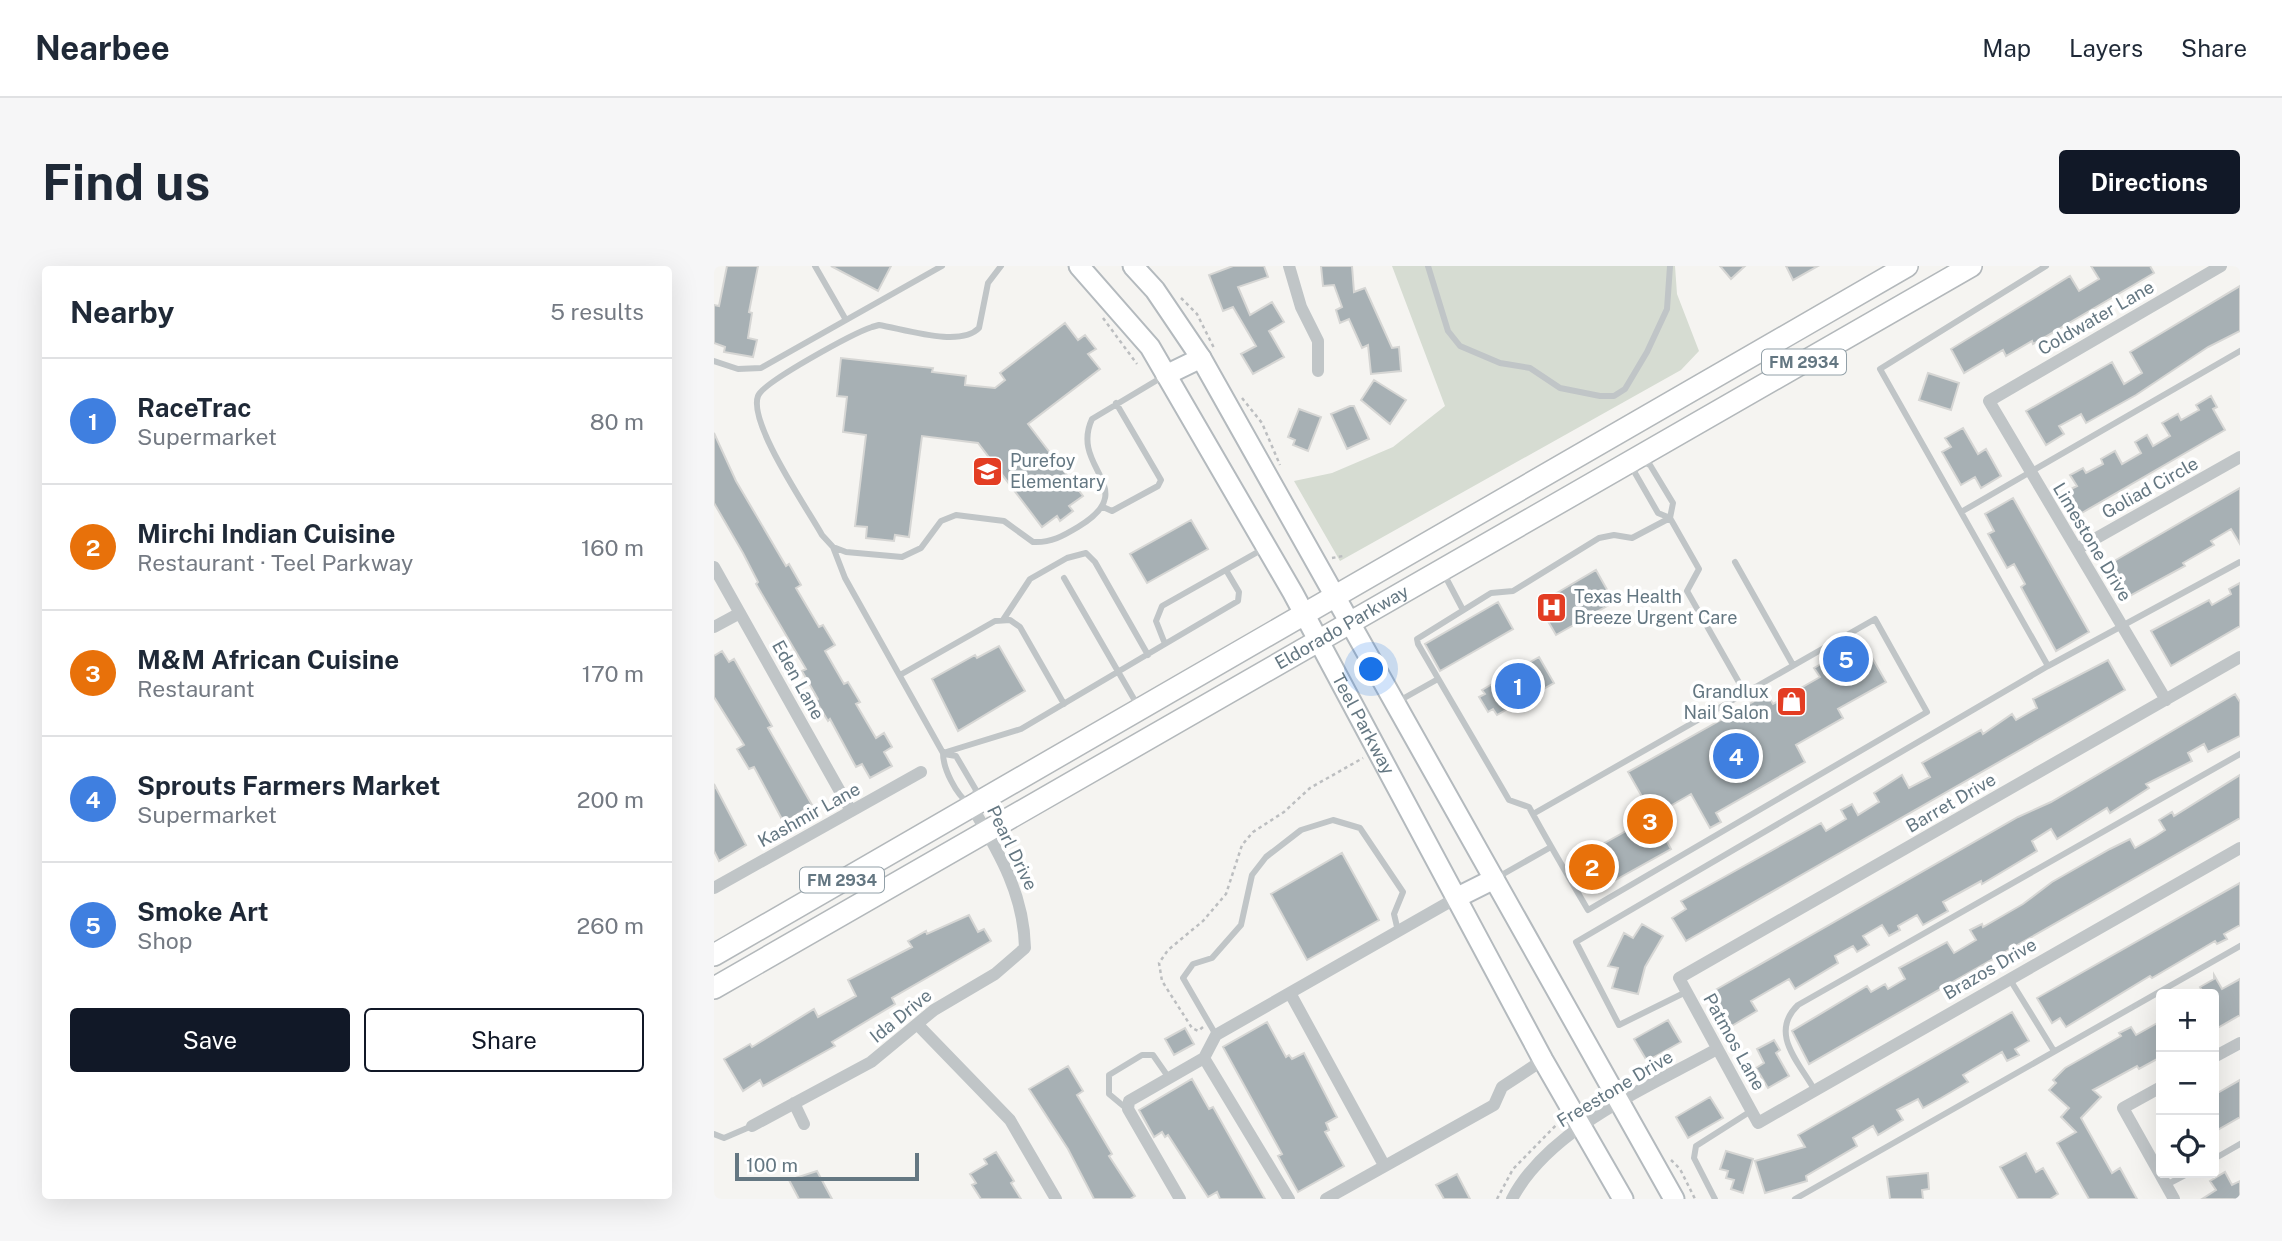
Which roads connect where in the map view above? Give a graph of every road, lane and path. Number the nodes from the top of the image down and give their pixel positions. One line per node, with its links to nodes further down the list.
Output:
1 (815, 266): 13 (lane)
2 (942, 266): 13 (lane)
3 (1001, 266): 28 (lane)
4 (1079, 266): 18 (main road, Teel Parkway)
5 (1133, 266): 15 (main road, Teel Parkway)
6 (1289, 266): 17 (street)
7 (1428, 266): 8 (lane)
8 (1670, 266)
9 (1907, 266): 21 (main road, Eldorado Parkway / FM 2934)
10 (1971, 266): 23 (main road, Eldorado Parkway / FM 2934)
11 (2046, 266): 26 (lane)
12 (2221, 266): 19 (street, Coldwater Lane)
13 (846, 320): 16 (lane)
14 (2240, 351): 24 (lane)
15 (1201, 358): 18 (main road); 37 (main road, Teel Parkway)
16 (714, 361)
17 (1318, 371)
18 (1166, 375): 20 (lane); 29 (main road, Teel Parkway)
19 (1989, 401): 24 (street, Limestone Drive)
20 (1116, 403): 25 (lane); 25 (lane)
21 (1620, 430): 23 (main road); 37 (main road, Eldorado Parkway / FM 2934)
22 (2240, 457): 30 (street, Goliad Circle)
23 (1636, 458): 27 (lane); 27 (lane); 35 (main road, Eldorado Parkway / FM 2934)
24 (2032, 474): 26 (lane); 30 (street, Limestone Drive)
25 (1103, 507): 28 (lane)
26 (1961, 512): 50 (lane)
27 (1670, 518): 38 (lane); 54 (lane)
28 (833, 547): 52 (lane)
29 (1266, 547): 34 (lane); 39 (main road, Teel Parkway)
30 (2077, 549): 44 (street, Limestone Drive)
31 (1735, 562): 49 (lane)
32 (2240, 562): 44 (lane)
33 (714, 567): 40 (street, Eden Lane)
34 (1226, 570): 46 (lane); 46 (lane)
35 (1443, 572): 38 (lane); 42 (main road, Eldorado Parkway / FM 2934)
36 (1064, 578): 51 (lane)
37 (1334, 594): 39 (main road, Eldorado Parkway / FM 2934); 42 (main road, Teel Parkway)
38 (1463, 610): 53 (lane)
39 (1303, 612): 45 (main road, Teel Parkway); 58 (main road, Eldorado Parkway / FM 2934)
40 (740, 613): 43 (street); 64 (street, Eden Lane)
41 (1003, 620): 47 (lane); 52 (lane); 57 (lane)
42 (1351, 624): 45 (main road, Eldorado Parkway / FM 2934); 56 (main road, Teel Parkway)
43 (714, 627)
44 (2123, 627): 50 (lane); 55 (street, Limestone Drive)
45 (1319, 642): 66 (main road, Eldorado Parkway / FM 2934); 71 (main road, Teel Parkway)
46 (1165, 644): 47 (lane)
47 (1148, 654): 51 (lane)
48 (2240, 657): 55 (street, Barret Drive)
49 (1793, 664): 54 (lane); 67 (lane)
50 (2048, 666): 79 (lane)
51 (1118, 672): 57 (lane); 58 (lane)
52 (900, 675): 59 (lane)
53 (1438, 679): 56 (lane); 65 (lane)
54 (1745, 693): 65 (lane)
55 (2166, 700): 76 (street, Barret Drive)
56 (1395, 703): 69 (main road, Teel Parkway)
57 (1064, 704): 59 (lane)
58 (1139, 708): 63 (main road, Eldorado Parkway / FM 2934)
59 (943, 754): 63 (lane); 63 (lane)
60 (2240, 754): 90 (lane)
61 (1367, 756): 82 (path)
62 (920, 772): 64 (street, Kashmir Lane)
63 (971, 805): 66 (street, Pearl Drive); 75 (main road, Eldorado Parkway / FM 2934)
64 (851, 811): 70 (street, Kashmir Lane)
65 (1533, 814): 67 (lane)
66 (986, 831): 74 (street, Pearl Drive); 78 (main road, Eldorado Parkway / FM 2934)
67 (1551, 847): 69 (lane)
68 (2240, 848): 77 (street, Brazos Drive)
69 (1494, 879): 71 (main road); 93 (main road, Teel Parkway)
70 (714, 888)
71 (1458, 897): 72 (street); 88 (main road, Teel Parkway)
72 (1398, 931): 80 (street); 82 (lane)
73 (2240, 946): 85 (lane)
74 (1024, 948): 81 (street, Ida Drive)
75 (714, 955)
76 (1679, 978): 79 (street, Patmos Lane)
77 (2009, 978): 85 (lane); 90 (street, Brazos Drive)
78 (714, 988)
79 (1686, 992): 84 (street, Patmos Lane)
80 (1290, 993): 82 (street); 102 (street)
81 (917, 1024): 92 (street, Ida Drive); 105 (street)
82 (1213, 1030): 87 (street)
83 (2240, 1043): 86 (street)
84 (1717, 1048): 93 (street, Freestone Drive); 95 (street, Patmos Lane)
85 (2054, 1051): 113 (lane)
86 (2219, 1054)
87 (1204, 1058): 89 (street); 107 (street)
88 (1543, 1060): 98 (main road, Teel Parkway); 102 (street)
89 (1169, 1078): 94 (street); 94 (lane)
90 (1814, 1089): 95 (street, Brazos Drive)
91 (2156, 1090): 104 (street)
92 (794, 1103): 96 (street); 97 (street, Ida Drive)
93 (1621, 1103): 98 (street, Freestone Drive); 111 (main road, Teel Parkway)
94 (1128, 1110): 106 (street)
95 (1755, 1117): 112 (lane)
96 (804, 1124)
97 (752, 1126): 99 (lane)
98 (1581, 1126): 109 (street, Freestone Drive); 110 (main road, Teel Parkway)
99 (714, 1134)
100 (2240, 1144): 101 (lane)
101 (2219, 1156)
102 (1384, 1165): 108 (street)
103 (2179, 1178): 104 (lane)
104 (2166, 1185): 114 (street)
105 (1056, 1199)
106 (1180, 1199)
107 (1289, 1199)
108 (1326, 1199)
109 (1512, 1199)
110 (1623, 1199)
111 (1674, 1199)
112 (1715, 1199)
113 (1795, 1199)
114 (2174, 1199)

